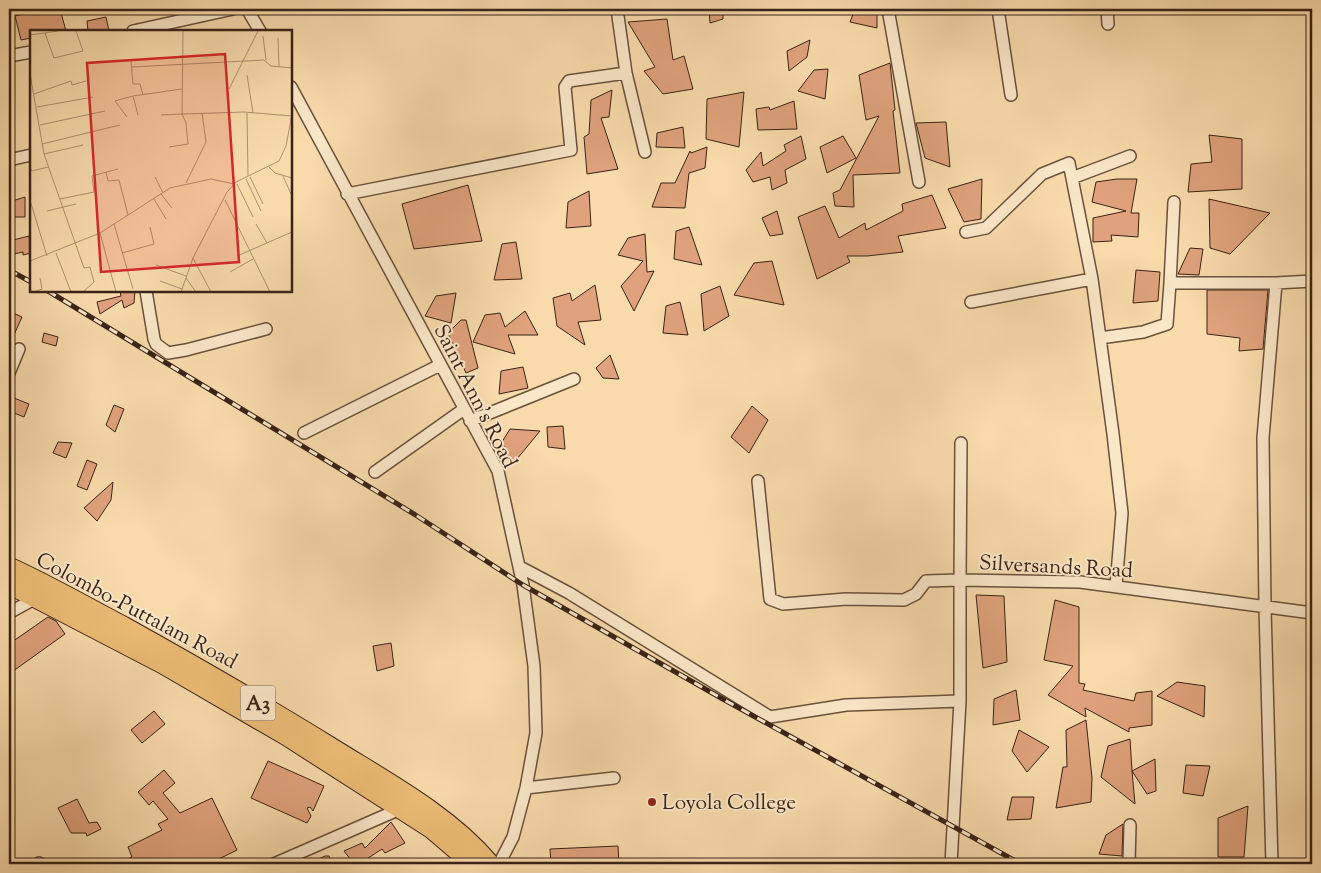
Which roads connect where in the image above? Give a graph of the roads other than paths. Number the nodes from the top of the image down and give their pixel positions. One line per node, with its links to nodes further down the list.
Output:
1 (233, 9): 8 (street)
2 (247, 9): 9 (street)
3 (617, 9): 12 (street)
4 (888, 9): 20 (street)
5 (998, 9): 13 (street)
6 (1107, 9): 7 (street)
7 (1108, 24)
8 (138, 30)
9 (259, 30)
10 (30, 52): 11 (street)
11 (9, 56)
12 (626, 73): 15 (street); 21 (street)
13 (1010, 95)
14 (295, 101): 21 (street, Saint Ann's Road)
15 (645, 152)
16 (30, 155): 18 (street)
17 (1130, 156): 19 (street)
18 (9, 160)
19 (1072, 178): 23 (street); 24 (street)
20 (918, 182)
21 (347, 194): 33 (street, Saint Ann's Road)
22 (1174, 202): 26 (street)
23 (966, 232)
24 (1092, 279): 29 (street); 31 (street)
25 (1312, 281): 27 (street)
26 (1170, 283): 27 (street); 31 (street)
27 (1276, 283): 48 (street)
28 (146, 292): 30 (street)
29 (970, 302)
30 (266, 329)
31 (1100, 338): 46 (street)
32 (19, 349): 34 (street)
33 (440, 365): 36 (street, Saint Ann's Road); 38 (street)
34 (9, 373)
35 (574, 379): 37 (street)
36 (464, 410): 37 (street, Saint Ann's Road); 40 (street)
37 (470, 421): 43 (street, Saint Ann's Road)
38 (304, 433)
39 (961, 443): 44 (street)
40 (375, 472)
41 (758, 481): 44 (street)
42 (9, 567): 47 (highway, Colombo-Puttalam Road / A3)
43 (520, 567): 51 (street); 53 (street, Saint Ann's Road)
44 (960, 580): 46 (street, Silversands Road); 51 (street, Silversands Road)
45 (9, 584): 47 (highway, Colombo-Puttalam Road / A3)
46 (1116, 586): 48 (street, Silversands Road)
47 (42, 592): 50 (street); 54 (highway, Colombo-Puttalam Road / A3); 58 (highway, Colombo-Puttalam Road / A3)
48 (1265, 608): 49 (street, Silversands Road); 62 (street)
49 (1312, 613)
50 (9, 614)
51 (960, 702): 60 (street, Silversands Road)
52 (614, 778): 53 (street)
53 (526, 788): 59 (street, Saint Ann's Road)
54 (400, 809): 56 (street); 57 (highway, Colombo-Puttalam Road / A3)
55 (1130, 825): 61 (street)
56 (274, 864)
57 (473, 864)
58 (490, 864)
59 (499, 864)
60 (951, 864)
61 (1129, 864)
62 (1272, 864)

